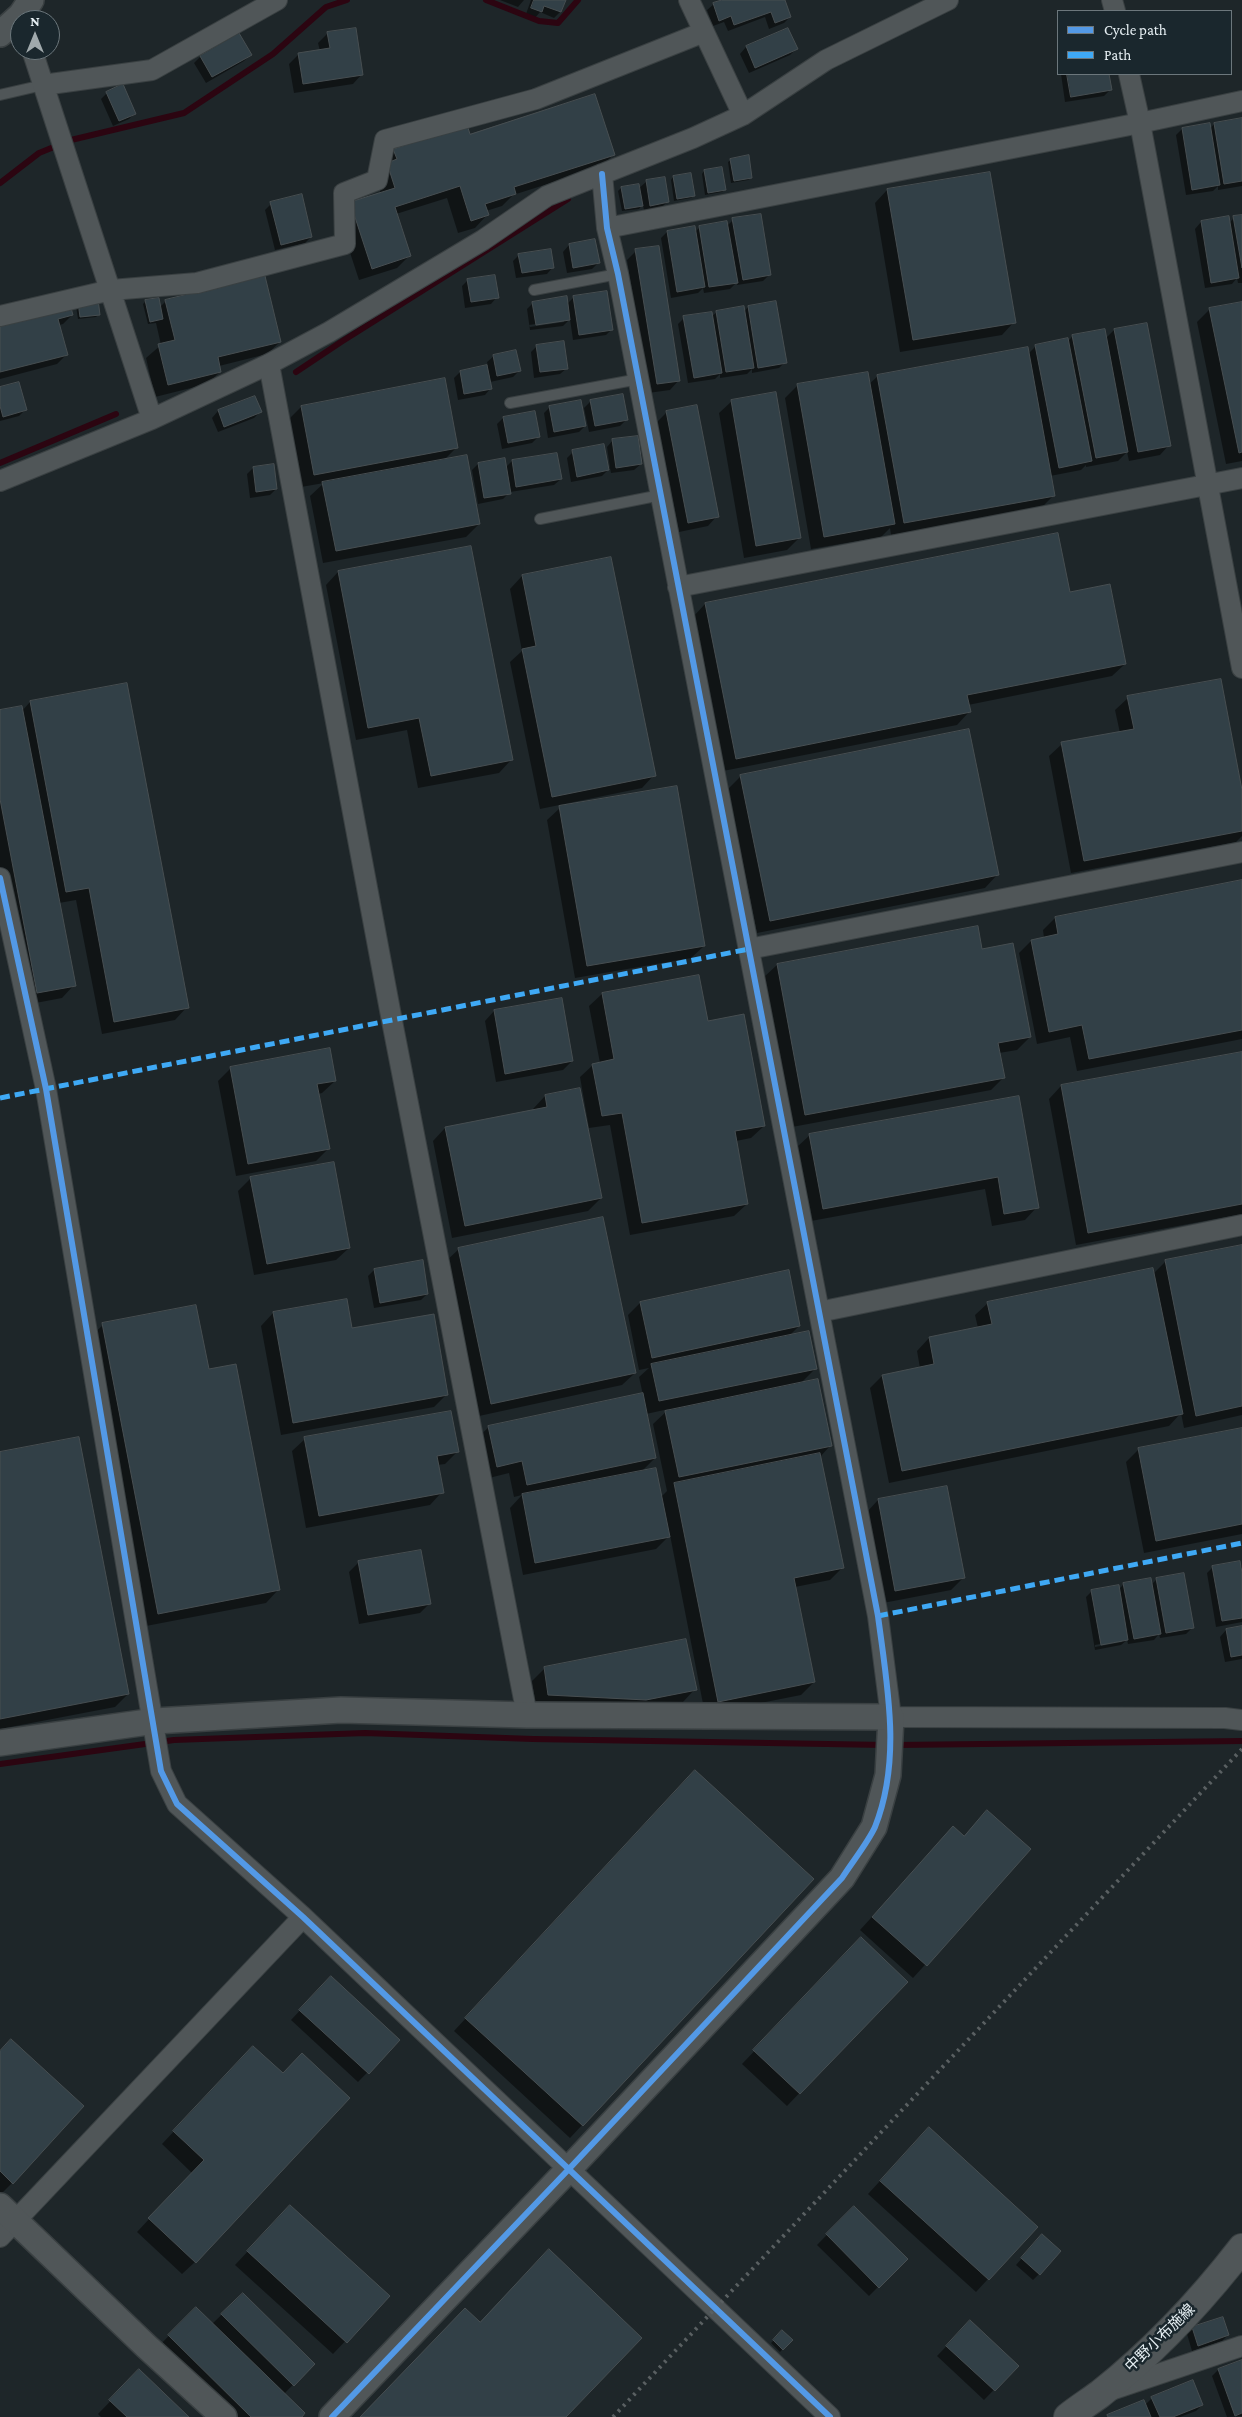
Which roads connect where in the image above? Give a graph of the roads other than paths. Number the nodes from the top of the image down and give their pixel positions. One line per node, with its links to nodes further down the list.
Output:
1 (277, 0): 9 (street)
2 (689, 0): 5 (street)
3 (948, 0): 12 (street)
4 (10, 25): 6 (street)
5 (704, 32): 12 (street); 17 (street)
6 (0, 34)
7 (35, 60): 9 (street)
8 (1129, 75): 13 (street)
9 (43, 85): 10 (lane); 17 (street)
10 (0, 95)
11 (1242, 101): 13 (street)
12 (743, 115): 14 (street)
13 (1140, 123): 15 (street); 26 (street)
14 (602, 174): 15 (street); 20 (street)
15 (607, 228): 16 (street)
16 (618, 274): 18 (lane); 21 (street)
17 (111, 290): 19 (street); 23 (street)
18 (534, 290)
19 (0, 316)
20 (269, 364): 23 (street); 36 (street)
21 (638, 379): 22 (lane); 27 (street)
22 (510, 403)
23 (152, 419): 25 (street)
24 (1242, 478): 26 (street)
25 (0, 481)
26 (1208, 484): 29 (street); 30 (street)
27 (661, 495): 28 (lane); 29 (street)
28 (540, 519)
29 (678, 587): 33 (street)
30 (1242, 668)
31 (1242, 852): 33 (street)
32 (0, 878): 39 (street)
33 (749, 949): 35 (street)
34 (1242, 1225): 35 (street)
35 (819, 1312): 37 (street)
36 (527, 1715): 37 (street); 39 (street)
37 (891, 1718): 38 (street); 42 (street)
38 (1242, 1720)
39 (155, 1721): 40 (street); 41 (street)
40 (0, 1742)
41 (303, 1917): 42 (street); 43 (street)
42 (568, 2170): 48 (street); 49 (street)
43 (5, 2221): 47 (street)
44 (1242, 2248): 46 (main road, 中野小布施線)
45 (1242, 2346): 46 (street)
46 (1085, 2409)
47 (224, 2417)
48 (332, 2417)
49 (830, 2417)

